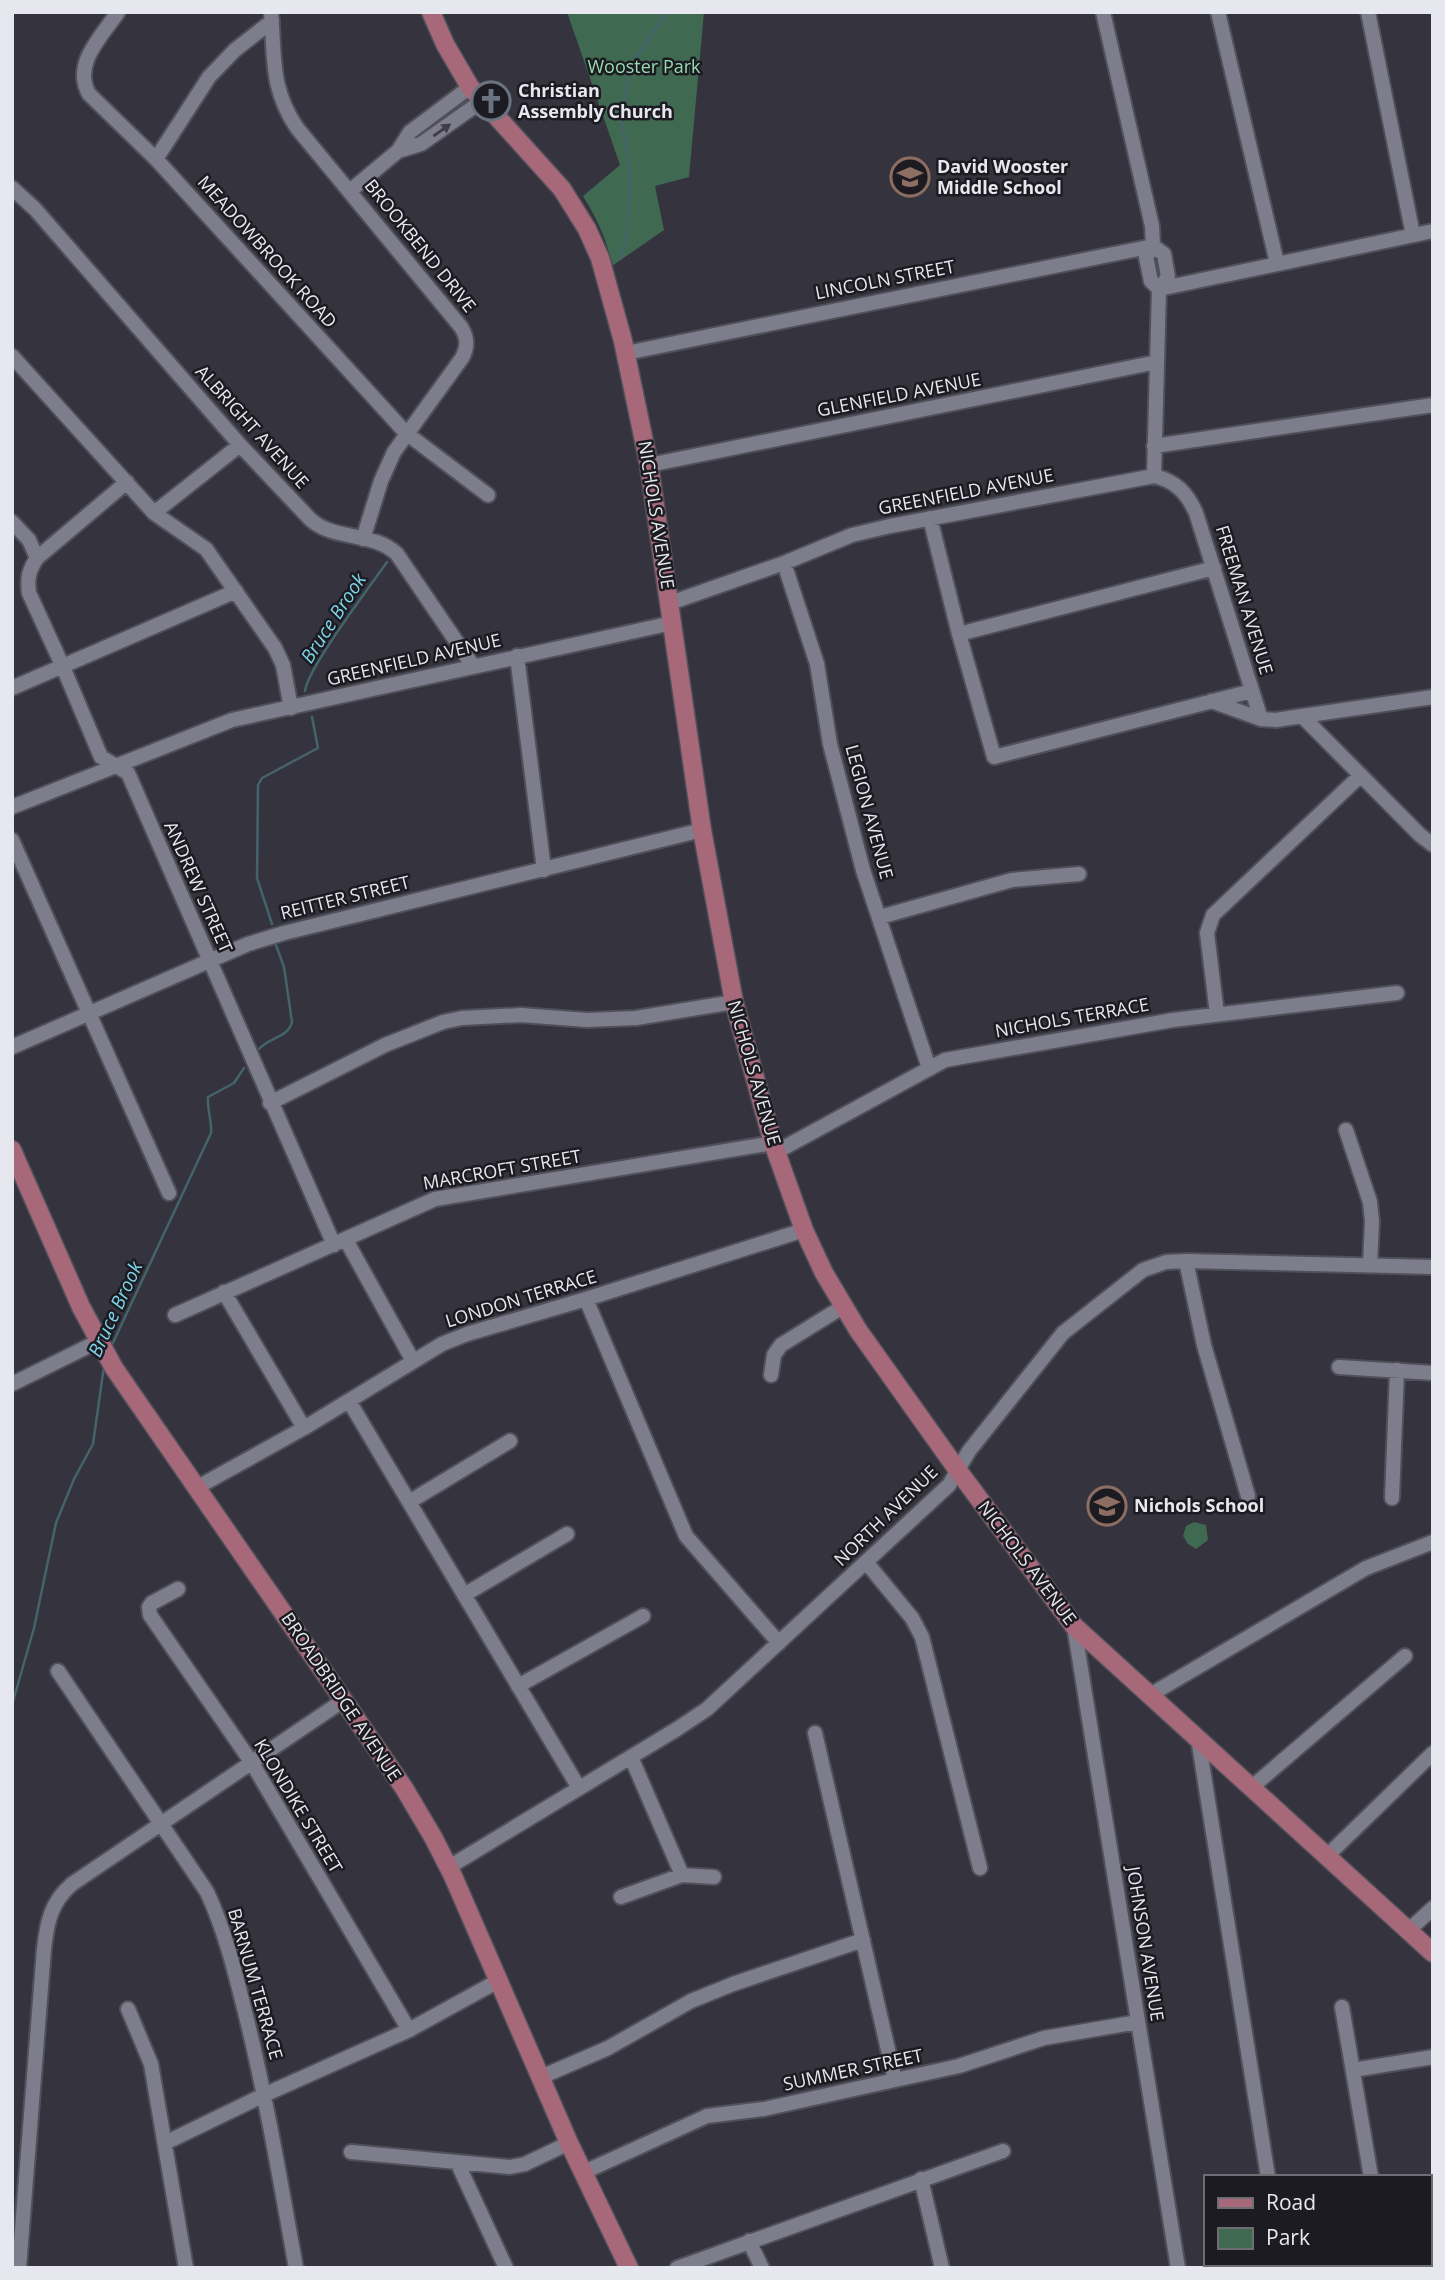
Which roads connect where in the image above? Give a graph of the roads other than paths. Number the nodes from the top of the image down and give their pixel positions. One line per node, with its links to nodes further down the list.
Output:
1 (118, 12): 10 (street, MEADOWBROOK ROAD)
2 (431, 12): 7 (main road, NICHOLS AVENUE)
3 (1103, 12): 15 (street)
4 (1218, 12): 16 (street)
5 (1368, 12): 14 (street)
6 (271, 17): 10 (street); 12 (street, BROOKBEND DRIVE)
7 (470, 86): 8 (main road, NICHOLS AVENUE); 9 (street)
8 (482, 102): 9 (street, one-way to 8); 18 (main road, NICHOLS AVENUE)
9 (398, 150): 12 (street)
10 (156, 159): 22 (street, MEADOWBROOK ROAD)
11 (12, 188): 23 (street, ALBRIGHT AVENUE)
12 (350, 191): 22 (street, BROOKBEND DRIVE)
13 (1433, 231): 14 (street)
14 (1413, 235): 16 (street)
15 (1153, 246): 17 (street); 18 (street, LINCOLN STREET)
16 (1277, 263): 17 (street)
17 (1159, 289): 20 (street)
18 (626, 353): 25 (main road, NICHOLS AVENUE)
19 (12, 356): 27 (street)
20 (1157, 362): 24 (street); 25 (street, GLENFIELD AVENUE)
21 (1433, 405): 24 (street)
22 (406, 433): 28 (street, MEADOWBROOK ROAD); 32 (street, BROOKBEND DRIVE)
23 (240, 445): 29 (street); 32 (street, ALBRIGHT AVENUE)
24 (1154, 446): 26 (street)
25 (649, 465): 37 (main road, NICHOLS AVENUE)
26 (1154, 476): 30 (street, GREENFIELD AVENUE); 35 (street, FREEMAN AVENUE)
27 (127, 482): 29 (street); 33 (street)
28 (488, 495)
29 (154, 513): 36 (street)
30 (930, 518): 34 (street, GREENFIELD AVENUE); 39 (street)
31 (12, 522): 33 (street)
32 (363, 539): 41 (street, ALBRIGHT AVENUE)
33 (37, 558): 42 (street, ANDREW STREET)
34 (784, 563): 37 (street, GREENFIELD AVENUE); 58 (street, LEGION AVENUE)
35 (1214, 568): 39 (street); 44 (street, FREEMAN AVENUE)
36 (236, 591): 42 (street); 47 (street)
37 (670, 603): 38 (main road, NICHOLS AVENUE)
38 (672, 623): 40 (street, GREENFIELD AVENUE); 53 (main road, NICHOLS AVENUE)
39 (959, 634): 46 (street)
40 (517, 656): 41 (street, GREENFIELD AVENUE); 56 (street)
41 (473, 666): 47 (street, GREENFIELD AVENUE)
42 (63, 667): 43 (street); 50 (street, ANDREW STREET)
43 (12, 688)
44 (1252, 691): 46 (street); 49 (street, FREEMAN AVENUE)
45 (1433, 697): 48 (street)
46 (1211, 701): 49 (street)
47 (291, 708): 50 (street, GREENFIELD AVENUE)
48 (1302, 716): 49 (street); 51 (street)
49 (1261, 719)
50 (115, 765): 52 (street, GREENFIELD AVENUE); 59 (street, ANDREW STREET)
51 (1360, 776): 55 (street); 63 (street)
52 (12, 807)
53 (702, 830): 56 (street, REITTER STREET); 61 (main road, NICHOLS AVENUE)
54 (12, 840): 62 (street)
55 (1433, 845)
56 (544, 870): 59 (street, REITTER STREET)
57 (1079, 874): 58 (street)
58 (880, 917): 65 (street, LEGION AVENUE)
59 (209, 961): 62 (street, REITTER STREET); 66 (street, ANDREW STREET)
60 (1398, 993): 63 (street, NICHOLS TERRACE)
61 (734, 1002): 66 (street); 68 (main road, NICHOLS AVENUE)
62 (90, 1012): 64 (street, REITTER STREET); 70 (street)
63 (1217, 1014): 65 (street, NICHOLS TERRACE)
64 (12, 1047)
65 (929, 1068): 68 (street, NICHOLS TERRACE)
66 (271, 1103): 72 (street, ANDREW STREET)
67 (1346, 1130): 74 (street)
68 (774, 1148): 71 (main road, NICHOLS AVENUE); 72 (street, MARCROFT STREET)
69 (12, 1150): 80 (main road, BROADBRIDGE AVENUE)
70 (169, 1193)
71 (804, 1230): 77 (street, LONDON TERRACE); 78 (main road, NICHOLS AVENUE)
72 (340, 1242): 76 (street, MARCROFT STREET); 81 (street, ANDREW STREET)
73 (1186, 1261): 74 (street, NORTH AVENUE); 90 (street, NORTH AVENUE); 92 (street)
74 (1370, 1265): 75 (street, NORTH AVENUE)
75 (1433, 1267)
76 (225, 1292): 79 (street, MARCROFT STREET); 88 (street)
77 (586, 1299): 81 (street, LONDON TERRACE); 102 (street)
78 (844, 1306): 85 (street); 90 (main road, NICHOLS AVENUE)
79 (175, 1315)
80 (101, 1345): 86 (street); 91 (main road, BROADBRIDGE AVENUE)
81 (413, 1361): 87 (street, LONDON TERRACE)
82 (1339, 1367): 83 (street)
83 (1397, 1370): 84 (street); 93 (street)
84 (1433, 1373)
85 (771, 1375)
86 (12, 1384)
87 (349, 1401): 88 (street, LONDON TERRACE); 94 (street)
88 (304, 1428): 91 (street, LONDON TERRACE)
89 (510, 1441): 94 (street)
90 (959, 1472): 97 (street, NORTH AVENUE); 101 (main road, NICHOLS AVENUE)
91 (196, 1488): 107 (main road, BROADBRIDGE AVENUE)
92 (1248, 1496)
93 (1392, 1498)
94 (409, 1502): 99 (street)
95 (567, 1534): 99 (street)
96 (1433, 1542): 106 (street)
97 (866, 1562): 102 (street, NORTH AVENUE); 118 (street)
98 (178, 1589): 112 (street, KLONDIKE STREET)
99 (464, 1595): 105 (street)
100 (643, 1616): 105 (street)
101 (1074, 1626): 106 (main road, NICHOLS AVENUE); 129 (street, JOHNSON AVENUE)
102 (779, 1643): 111 (street, NORTH AVENUE)
103 (1405, 1656): 113 (street)
104 (58, 1671): 115 (street, BARNUM TERRACE)
105 (518, 1686): 114 (street)
106 (1150, 1695): 109 (main road, NICHOLS AVENUE)
107 (344, 1700): 112 (street); 117 (main road, BROADBRIDGE AVENUE)
108 (815, 1733): 124 (street)
109 (1198, 1738): 113 (main road, NICHOLS AVENUE); 142 (street)
110 (1433, 1754): 116 (street)
111 (631, 1757): 114 (street, NORTH AVENUE); 119 (street)
112 (252, 1763): 115 (street); 130 (street, KLONDIKE STREET)
113 (1252, 1787): 116 (main road, NICHOLS AVENUE)
114 (579, 1788): 117 (street, NORTH AVENUE)
115 (160, 1824): 135 (street, BARNUM TERRACE); 147 (street)
116 (1327, 1856): 123 (main road, NICHOLS AVENUE)
117 (449, 1867): 126 (main road, BROADBRIDGE AVENUE)
118 (980, 1868)
119 (682, 1875): 120 (street); 121 (street)
120 (714, 1877)
121 (621, 1897)
122 (1433, 1908): 123 (street)
123 (1408, 1930): 125 (main road, NICHOLS AVENUE)
124 (863, 1940): 133 (street); 134 (street)
125 (1433, 1953)
126 (498, 1981): 130 (street); 133 (main road, BROADBRIDGE AVENUE)
127 (1342, 2007): 132 (street)
128 (128, 2009): 136 (street)
129 (1138, 2022): 134 (street, SUMMER STREET); 154 (street, JOHNSON AVENUE)
130 (409, 2030): 135 (street)
131 (1433, 2057): 132 (street)
132 (1353, 2070): 143 (street)
133 (541, 2077): 137 (main road, BROADBRIDGE AVENUE)
134 (895, 2080): 141 (street, SUMMER STREET)
135 (265, 2094): 136 (street); 148 (street, BARNUM TERRACE)
136 (165, 2143): 146 (street)
137 (569, 2143): 140 (street); 141 (main road, BROADBRIDGE AVENUE)
138 (1003, 2151): 144 (street)
139 (351, 2152): 140 (street)
140 (457, 2162): 149 (street)
141 (582, 2173): 150 (main road, BROADBRIDGE AVENUE)
142 (1268, 2175)
143 (1371, 2175)
144 (921, 2179): 145 (street); 153 (street)
145 (749, 2241): 151 (street); 152 (street)
146 (184, 2267)
147 (19, 2268)
148 (296, 2268)
149 (506, 2268)
150 (629, 2268)
151 (677, 2268)
152 (762, 2268)
153 (942, 2268)
154 (1178, 2268)

